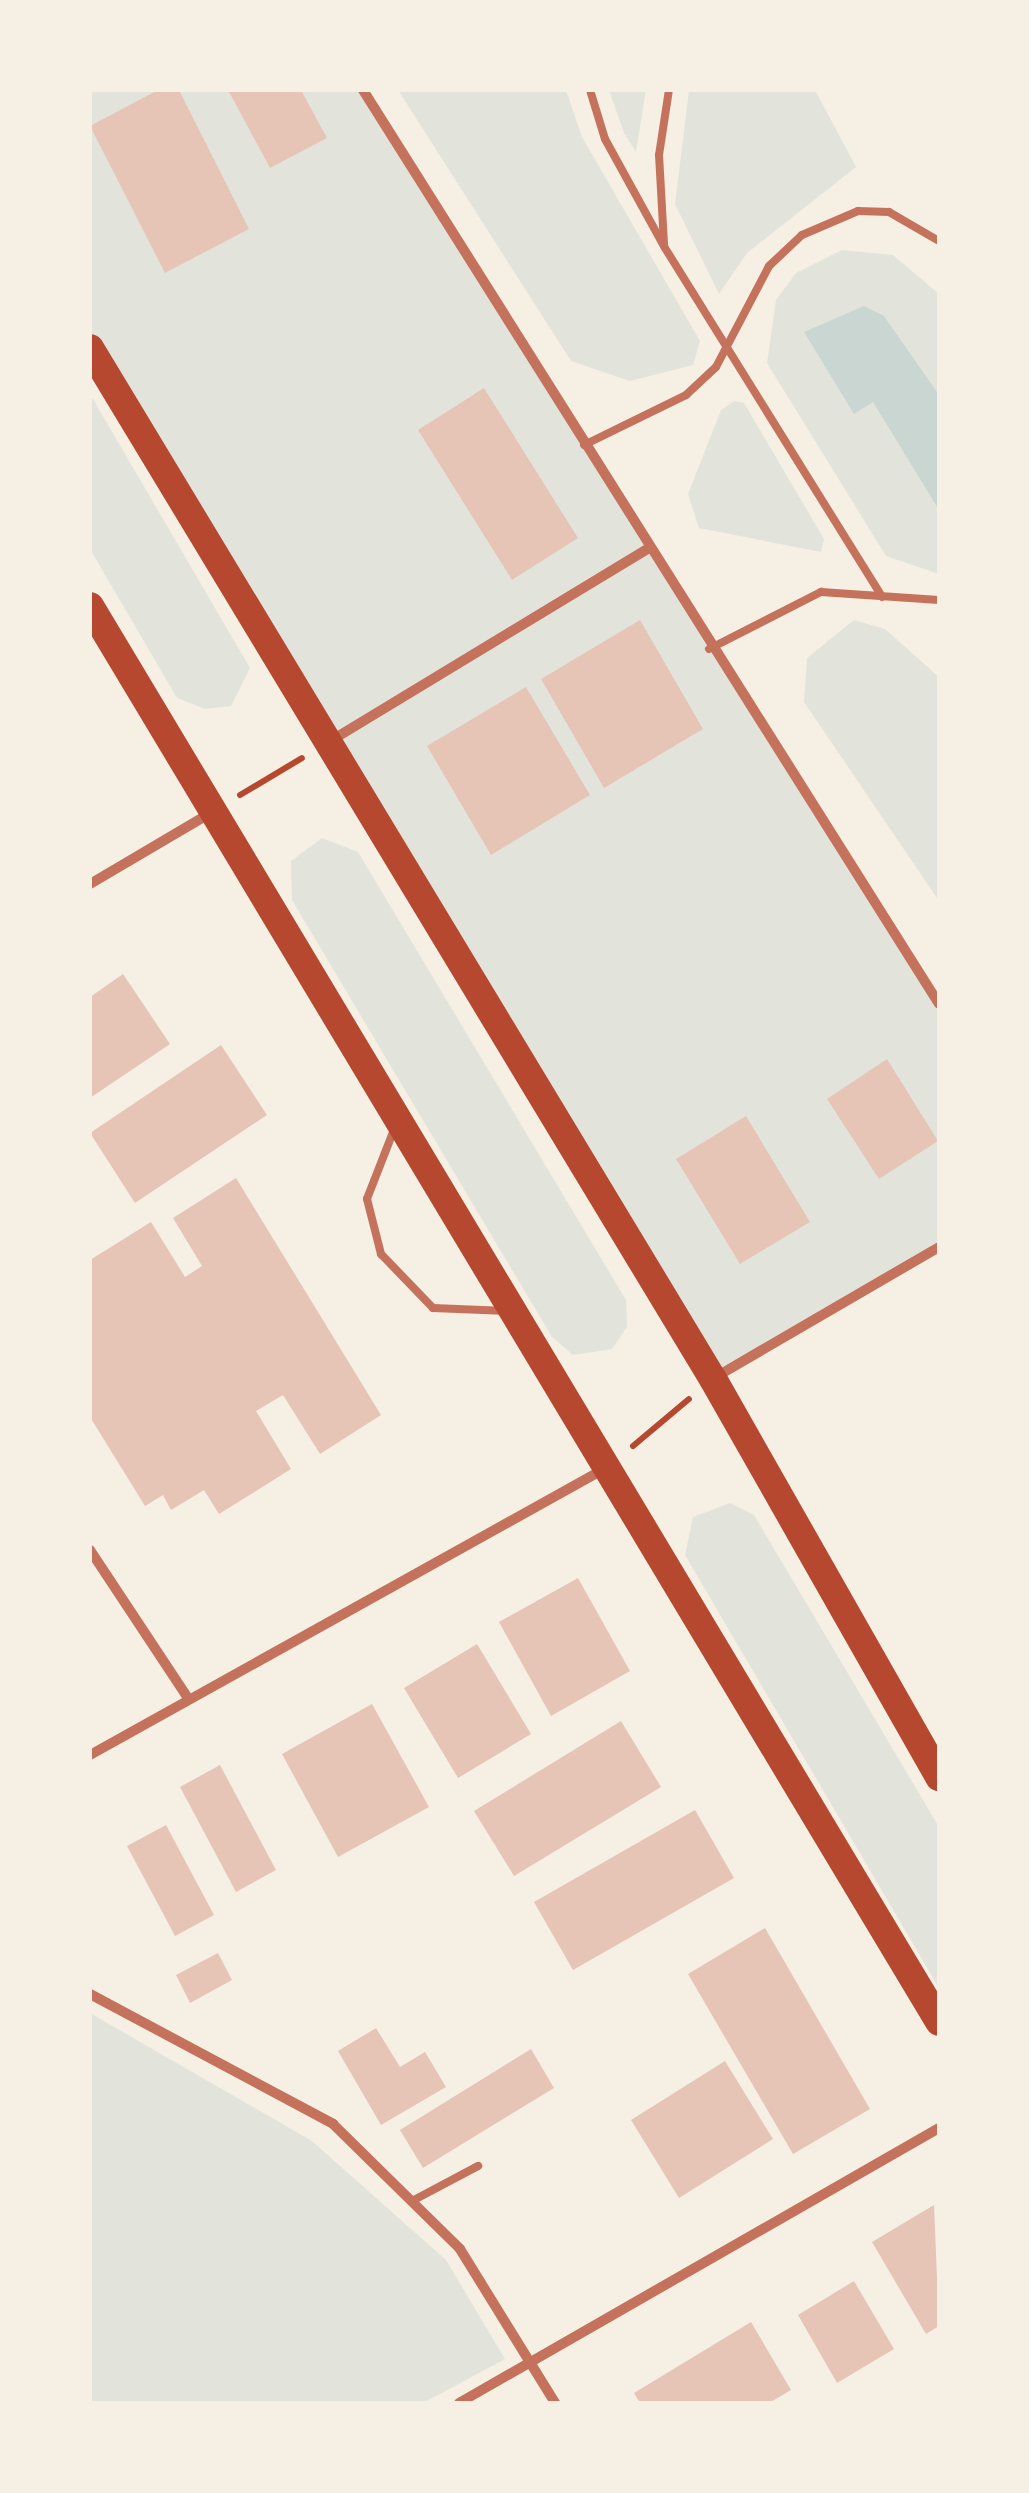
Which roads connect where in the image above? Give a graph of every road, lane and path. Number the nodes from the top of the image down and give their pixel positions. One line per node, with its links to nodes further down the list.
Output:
1 (364, 90): 8 (street)
2 (590, 90): 5 (lane)
3 (669, 90): 5 (lane)
4 (939, 241): 6 (lane)
5 (664, 248): 6 (lane)
6 (723, 344): 8 (lane); 10 (lane)
7 (90, 348): 14 (highway)
8 (584, 445): 9 (street)
9 (647, 549): 13 (street); 14 (street)
10 (882, 597): 11 (lane); 13 (lane)
11 (939, 600)
12 (90, 606): 15 (highway)
13 (708, 649): 17 (street)
14 (322, 746): 15 (path); 21 (highway)
15 (213, 812): 16 (street); 18 (highway)
16 (90, 884)
17 (939, 1004)
18 (397, 1123): 20 (highway); 20 (lane)
19 (939, 1247): 21 (street)
20 (512, 1311): 22 (highway)
21 (713, 1379): 22 (path); 26 (highway)
22 (610, 1466): 24 (street); 28 (highway)
23 (90, 1550): 24 (street)
24 (188, 1698): 25 (street)
25 (90, 1755)
26 (939, 1777)
27 (90, 1994): 31 (street)
28 (939, 2022)
29 (939, 2128): 32 (street)
30 (478, 2166): 31 (lane)
31 (412, 2202): 32 (street)
32 (530, 2363): 33 (street); 34 (street)
33 (460, 2403)
34 (555, 2403)

